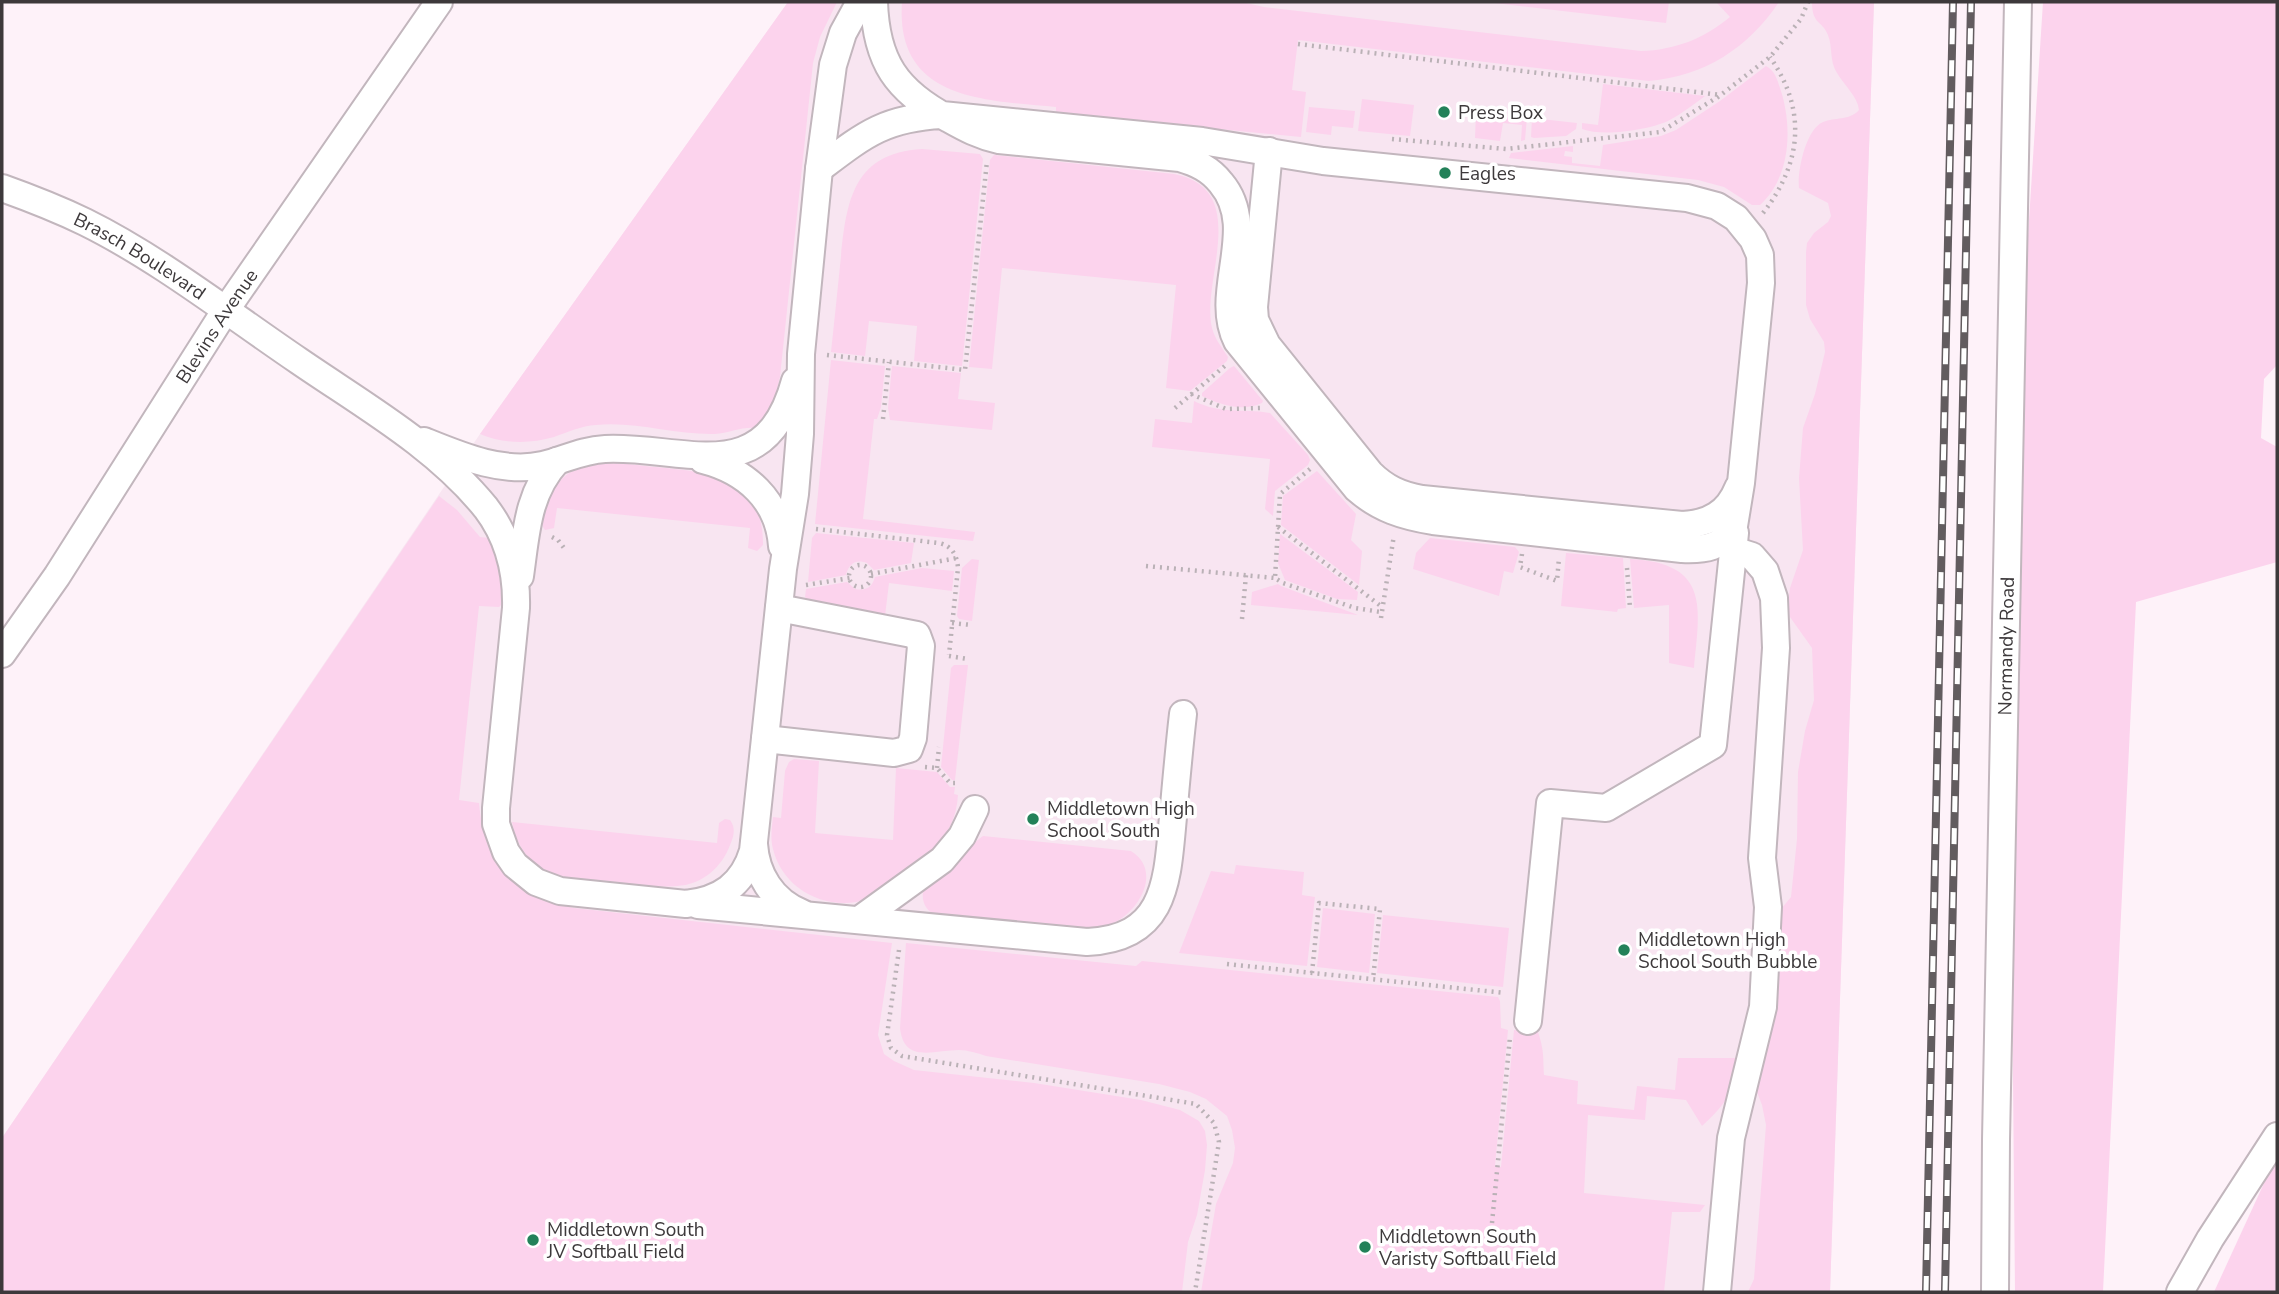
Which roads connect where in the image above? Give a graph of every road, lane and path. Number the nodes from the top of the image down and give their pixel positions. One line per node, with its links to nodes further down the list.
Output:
1 (439, 2): 16 (street, Blevins Avenue)
2 (860, 2): 13 (street)
3 (874, 2): 9 (street)
4 (1808, 2): 7 (path)
5 (2018, 2): 73 (street, Normandy Road)
6 (1298, 44): 8 (path)
7 (1770, 57): 8 (path); 15 (path)
8 (1721, 95): 10 (path)
9 (942, 115): 12 (street); 13 (street); 29 (street)
10 (1390, 139)
11 (987, 150): 19 (path)
12 (1269, 151): 15 (street); 28 (street)
13 (819, 169): 17 (street)
14 (2, 188): 16 (street, Brasch Boulevard)
15 (1746, 228): 28 (street)
16 (225, 311): 24 (street, Brasch Boulevard); 52 (street, Blevins Avenue)
17 (813, 355): 19 (path); 25 (street); 42 (street)
18 (1235, 358): 20 (path)
19 (889, 362): 23 (path)
20 (1191, 394): 21 (path); 22 (path)
21 (1265, 407)
22 (1175, 408)
23 (883, 419)
24 (407, 434): 26 (street); 45 (street)
25 (691, 457): 26 (street); 42 (street)
26 (557, 461): 45 (street)
27 (1318, 462): 30 (path)
28 (1741, 483): 29 (street)
29 (1736, 518): 36 (street)
30 (1277, 527): 44 (path); 48 (path)
31 (1395, 528): 48 (path)
32 (551, 537): 35 (path)
33 (1523, 543): 34 (path)
34 (1560, 546)
35 (564, 548)
36 (1733, 550): 68 (street); 72 (street)
37 (957, 558): 40 (path)
38 (1146, 566): 41 (path)
39 (1627, 567): 47 (path)
40 (871, 574): 43 (path); 43 (path)
41 (1246, 575): 44 (path); 49 (path)
42 (792, 578): 43 (path); 46 (street)
43 (850, 578)
44 (1275, 578): 48 (path)
45 (516, 608): 61 (street)
46 (779, 608): 56 (street); 56 (street)
47 (1630, 608)
48 (1382, 612)
49 (1242, 619)
50 (953, 623): 51 (path)
51 (972, 625)
52 (2, 654)
53 (949, 656): 54 (path)
54 (968, 659)
55 (1183, 714): 64 (street)
56 (765, 739): 60 (street)
57 (912, 766): 58 (path)
58 (955, 783)
59 (975, 809): 63 (street)
60 (754, 844): 61 (street); 62 (street)
61 (686, 904): 62 (street)
62 (816, 916): 63 (street)
63 (859, 920): 64 (street)
64 (902, 924): 71 (path)
65 (1227, 964): 66 (path)
66 (1312, 973): 67 (path); 67 (path)
67 (1373, 979): 68 (path)
68 (1523, 1017): 70 (path)
69 (2277, 1136): 74 (street)
70 (1493, 1223)
71 (1195, 1292)
72 (1717, 1292)
73 (1995, 1292)
74 (2180, 1292)

